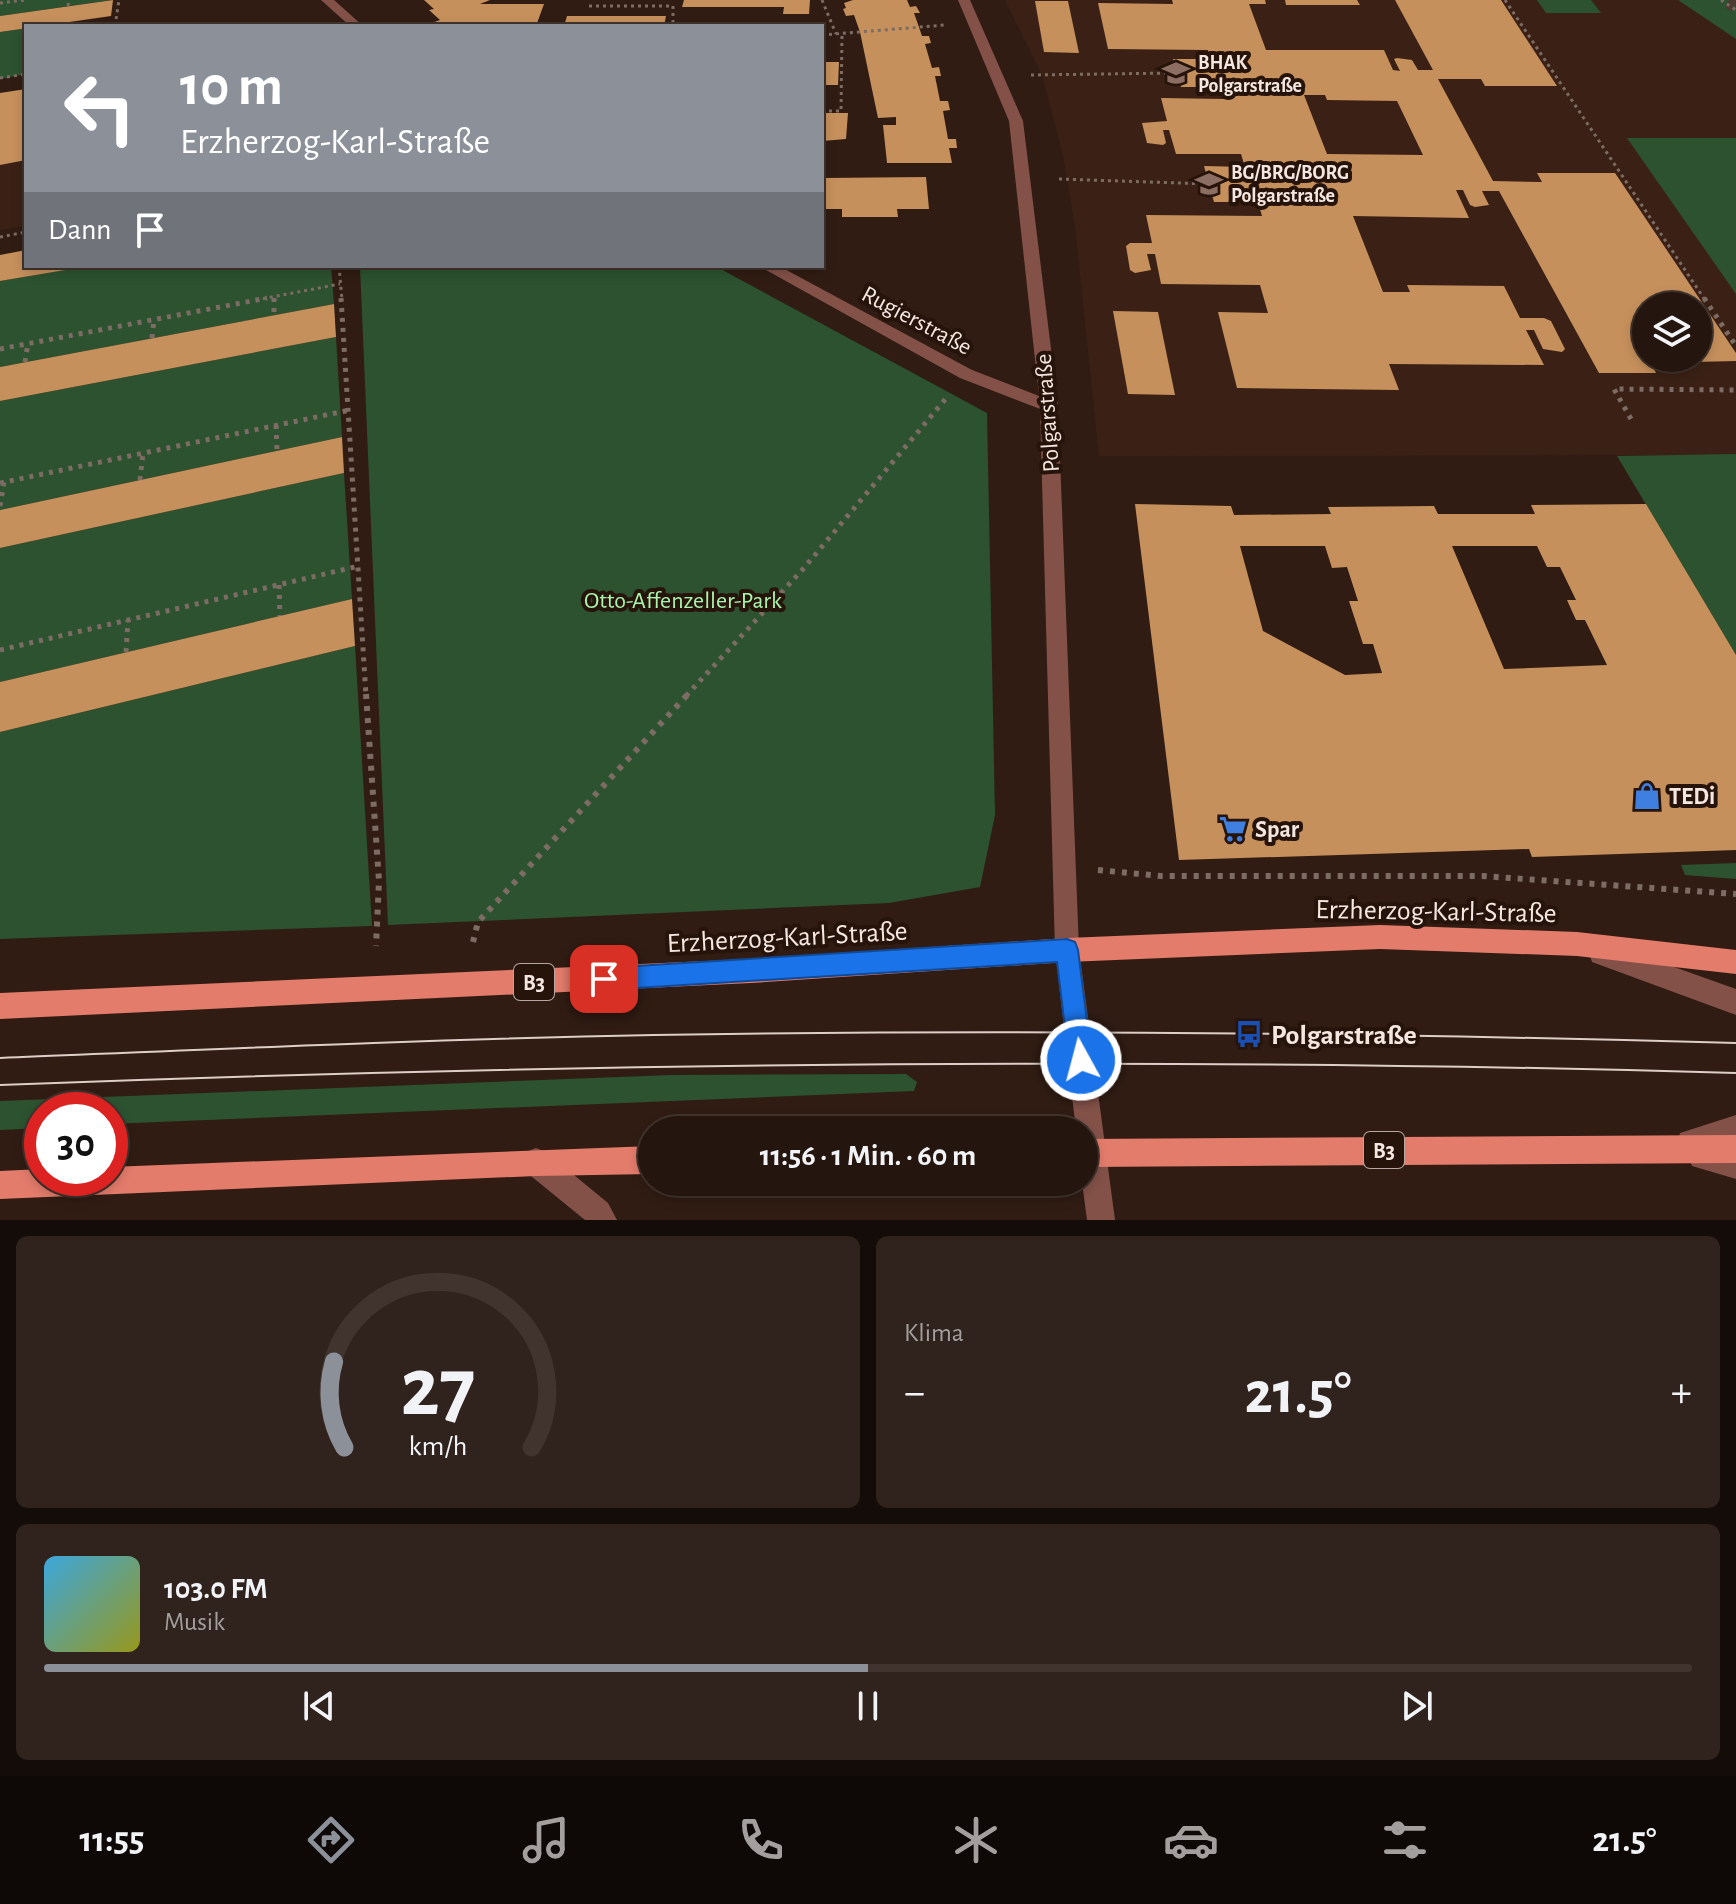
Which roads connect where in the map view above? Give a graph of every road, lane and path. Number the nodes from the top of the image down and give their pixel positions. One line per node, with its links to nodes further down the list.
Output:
1 (25, 0): 9 (path)
2 (69, 0): 10 (path)
3 (119, 0): 13 (path)
4 (327, 0): 14 (street)
5 (822, 0): 17 (path)
6 (964, 0): 41 (street, Polgarstraße)
7 (1505, 0): 36 (path)
8 (1721, 0): 12 (path)
9 (0, 3)
10 (68, 6)
11 (589, 6): 15 (path)
12 (1736, 10)
13 (115, 24)
14 (355, 24)
15 (673, 24)
16 (945, 25): 17 (path)
17 (839, 34): 18 (path); 23 (path)
18 (824, 35)
19 (1176, 73): 21 (path)
20 (24, 74): 22 (path)
21 (1031, 75)
22 (0, 78)
23 (824, 111)
24 (1059, 179): 25 (path)
25 (1209, 184)
26 (24, 232): 27 (path)
27 (0, 237)
28 (339, 268): 30 (path)
29 (771, 268): 41 (street, Rugierstraße)
30 (340, 284): 31 (path); 42 (path)
31 (274, 297): 32 (path); 33 (path)
32 (274, 315)
33 (154, 319): 34 (path); 35 (path)
34 (152, 338)
35 (28, 343): 37 (path); 38 (path)
36 (1736, 346)
37 (0, 349)
38 (25, 362)
39 (1736, 390): 43 (path)
40 (951, 392): 58 (path)
41 (1049, 406): 61 (street, Polgarstraße)
42 (350, 410): 44 (path); 50 (path)
43 (1631, 419)
44 (276, 425): 45 (path); 46 (path)
45 (277, 451)
46 (143, 453): 47 (path); 48 (path)
47 (140, 480)
48 (2, 482): 49 (path)
49 (0, 506)
50 (359, 566): 51 (path); 60 (path)
51 (279, 585): 52 (path); 53 (path)
52 (280, 616)
53 (128, 620): 54 (path); 55 (path)
54 (0, 650)
55 (126, 652)
56 (1106, 871): 57 (path)
57 (1736, 894)
58 (473, 942)
59 (1577, 944): 61 (main road, Erzherzog-Karl-Straße / B3); 62 (main road, Erzherzog-Karl-Straße / B3); 63 (street, Erzherzog-Karl-Straße)
60 (376, 946)
61 (1067, 950): 64 (main road, Erzherzog-Karl-Straße / B3); 65 (street, Polgarstraße)
62 (1736, 962)
63 (1736, 1002)
64 (0, 1006)
65 (1085, 1116)
66 (1736, 1128): 67 (street)
67 (1675, 1148): 68 (main road, B3); 69 (main road, B3); 72 (street)
68 (1736, 1149)
69 (1098, 1153)
70 (638, 1160): 71 (main road)
71 (536, 1162): 73 (main road); 75 (street)
72 (1736, 1165)
73 (0, 1185)
74 (1097, 1196): 76 (street, Polgarstraße)
75 (603, 1220)
76 (1101, 1220)

